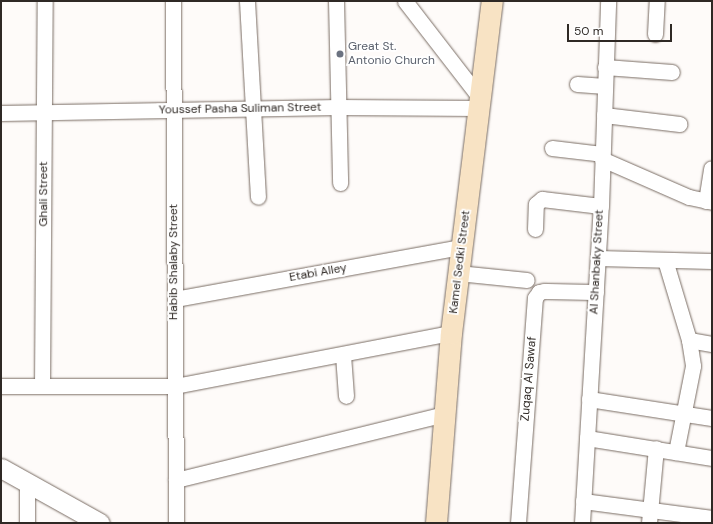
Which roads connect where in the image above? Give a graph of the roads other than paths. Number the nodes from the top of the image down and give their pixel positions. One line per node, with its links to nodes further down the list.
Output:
1 (45, 1): 18 (street, Ghali Street)
2 (173, 1): 17 (street, Habib Shalaby Street)
3 (247, 1): 16 (street)
4 (336, 1): 15 (street)
5 (405, 1): 14 (street)
6 (492, 1): 14 (main road, Kamel Sedki Street)
7 (608, 1): 10 (street, Al Shanbaky Street)
8 (657, 1): 9 (street)
9 (655, 34)
10 (605, 67): 11 (street); 13 (street, Al Shanbaky Street)
11 (672, 72)
12 (577, 84): 13 (street)
13 (605, 86): 20 (street, Al Shanbaky Street)
14 (480, 103): 15 (street, Youssef Pasha Suliman Street); 30 (main road, Kamel Sedki Street)
15 (338, 107): 16 (street, Youssef Pasha Suliman Street); 25 (street)
16 (253, 108): 17 (street, Youssef Pasha Suliman Street); 26 (street)
17 (174, 110): 18 (street, Youssef Pasha Suliman Street); 37 (street, Habib Shalaby Street)
18 (44, 112): 19 (street, Youssef Pasha Suliman Street); 43 (street, Ghali Street)
19 (1, 113)
20 (604, 115): 21 (street); 23 (street, Al Shanbaky Street)
21 (678, 124)
22 (552, 148): 23 (street)
23 (602, 157): 27 (street); 28 (street, Al Shanbaky Street)
24 (711, 168): 27 (street)
25 (340, 183)
26 (258, 197)
27 (709, 202)
28 (600, 206): 29 (street); 31 (street, Al Shanbaky Street)
29 (535, 229)
30 (461, 247): 34 (main road, Kamel Sedki Street); 37 (street, Etabi Alley)
31 (598, 258): 32 (street); 36 (street, Al Shanbaky Street)
32 (665, 260): 33 (street); 39 (street)
33 (712, 261)
34 (458, 273): 35 (street); 38 (main road, Kamel Sedki Street)
35 (528, 280)
36 (596, 292): 46 (street, Al Shanbaky Street); 65 (street, Zuqaq Al Sawaf)
37 (175, 300): 44 (street, Habib Shalaby Street)
38 (451, 333): 41 (street); 48 (main road, Kamel Sedki Street)
39 (689, 340): 40 (street); 47 (street)
40 (712, 344)
41 (343, 354): 44 (street); 45 (street)
42 (1, 386): 43 (street)
43 (42, 386): 44 (street)
44 (175, 386): 55 (street, Habib Shalaby Street)
45 (346, 396)
46 (589, 399): 47 (street); 50 (street, Al Shanbaky Street)
47 (685, 413): 49 (street); 52 (street)
48 (444, 414): 55 (street); 64 (main road, Kamel Sedki Street)
49 (712, 418)
50 (587, 438): 51 (street); 57 (street, Al Shanbaky Street)
51 (656, 448): 52 (street); 58 (street)
52 (676, 452): 53 (street)
53 (712, 458)
54 (1, 468): 56 (street)
55 (176, 480): 63 (street, Habib Shalaby Street)
56 (27, 483): 61 (street); 62 (street)
57 (583, 501): 58 (street); 66 (street, Al Shanbaky Street)
58 (650, 516): 60 (street)
59 (712, 518): 60 (street)
60 (696, 519)
61 (27, 523)
62 (100, 523)
63 (176, 523)
64 (436, 523)
65 (518, 523)
66 (582, 523)

